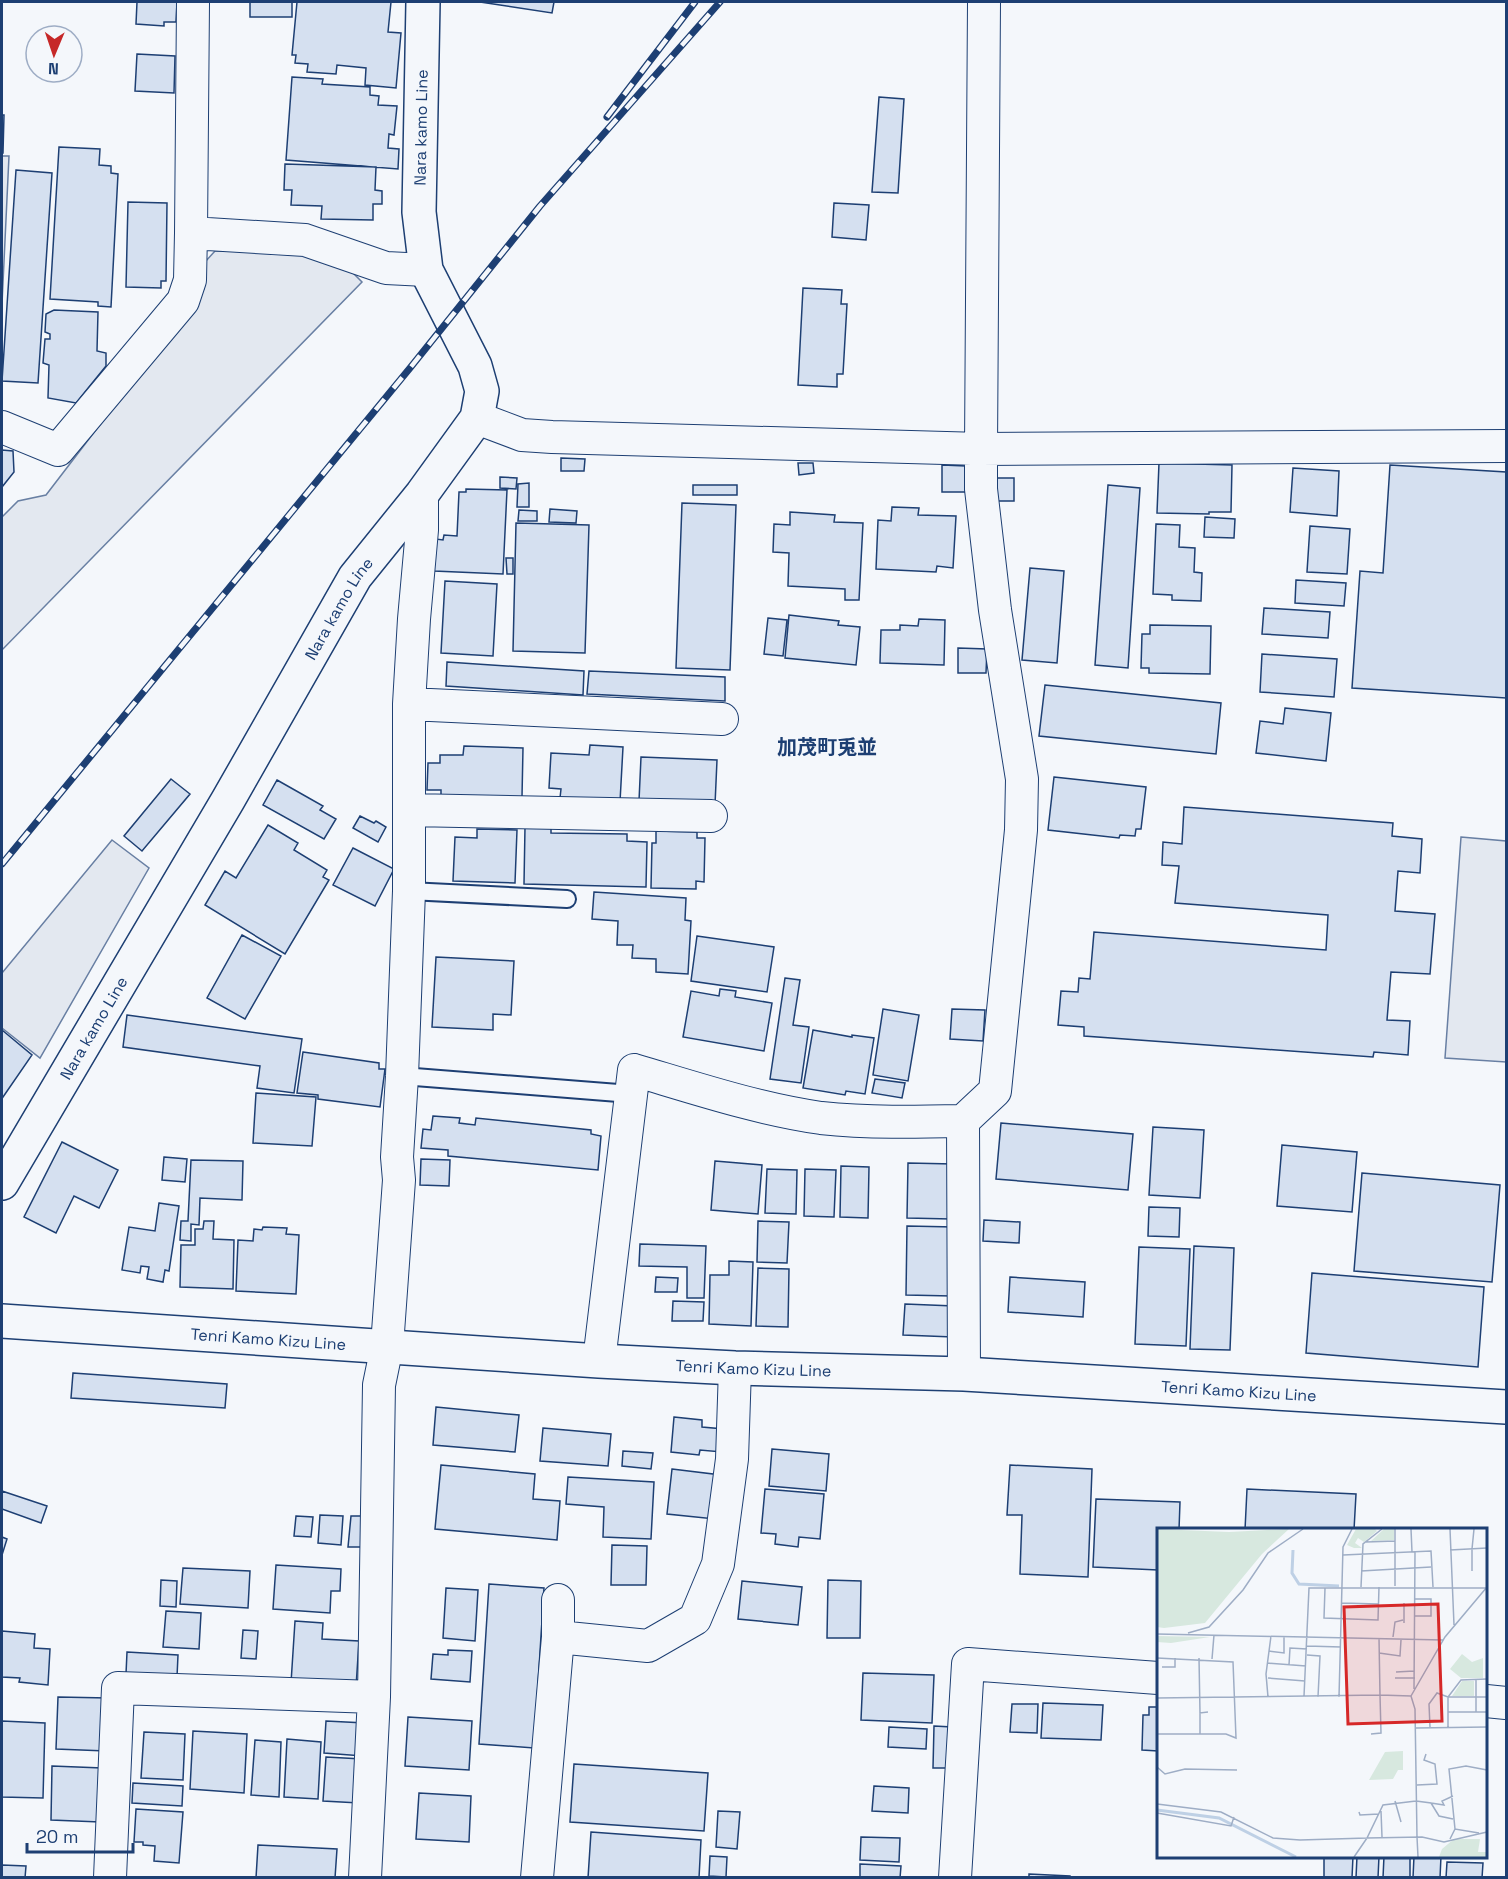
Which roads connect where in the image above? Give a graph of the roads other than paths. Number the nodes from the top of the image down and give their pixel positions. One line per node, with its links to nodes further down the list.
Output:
1 (193, 2): 4 (street)
2 (423, 2): 5 (main road, Nara kamo Line)
3 (984, 2): 9 (street)
4 (191, 233): 5 (street); 7 (street)
5 (426, 270): 6 (main road, Nara kamo Line)
6 (477, 418): 9 (street); 10 (main road, Nara kamo Line)
7 (2, 427)
8 (1506, 446): 9 (street)
9 (981, 448): 19 (street)
10 (422, 494): 11 (street); 20 (main road, Nara kamo Line)
11 (410, 704): 12 (street); 13 (street)
12 (722, 719)
13 (410, 810): 14 (street); 15 (street)
14 (711, 816)
15 (409, 891): 16 (lane); 17 (street)
16 (567, 899)
17 (402, 1076): 18 (lane); 22 (street)
18 (631, 1094): 19 (street); 23 (street)
19 (963, 1121): 25 (street)
20 (2, 1183)
21 (2, 1321): 22 (main road, Tenri Kamo Kizu Line)
22 (387, 1346): 23 (main road, Tenri Kamo Kizu Line); 30 (street)
23 (599, 1361): 24 (main road, Tenri Kamo Kizu Line)
24 (735, 1368): 25 (main road, Tenri Kamo Kizu Line); 28 (street)
25 (964, 1374): 26 (main road, Tenri Kamo Kizu Line)
26 (1506, 1407)
27 (558, 1600): 28 (street)
28 (558, 1637): 35 (street)
29 (1157, 1678): 36 (street)
30 (374, 1696): 33 (street); 34 (street)
31 (1487, 1701): 32 (street)
32 (1506, 1703)
33 (110, 1878)
34 (365, 1878)
35 (537, 1878)
36 (955, 1878)

